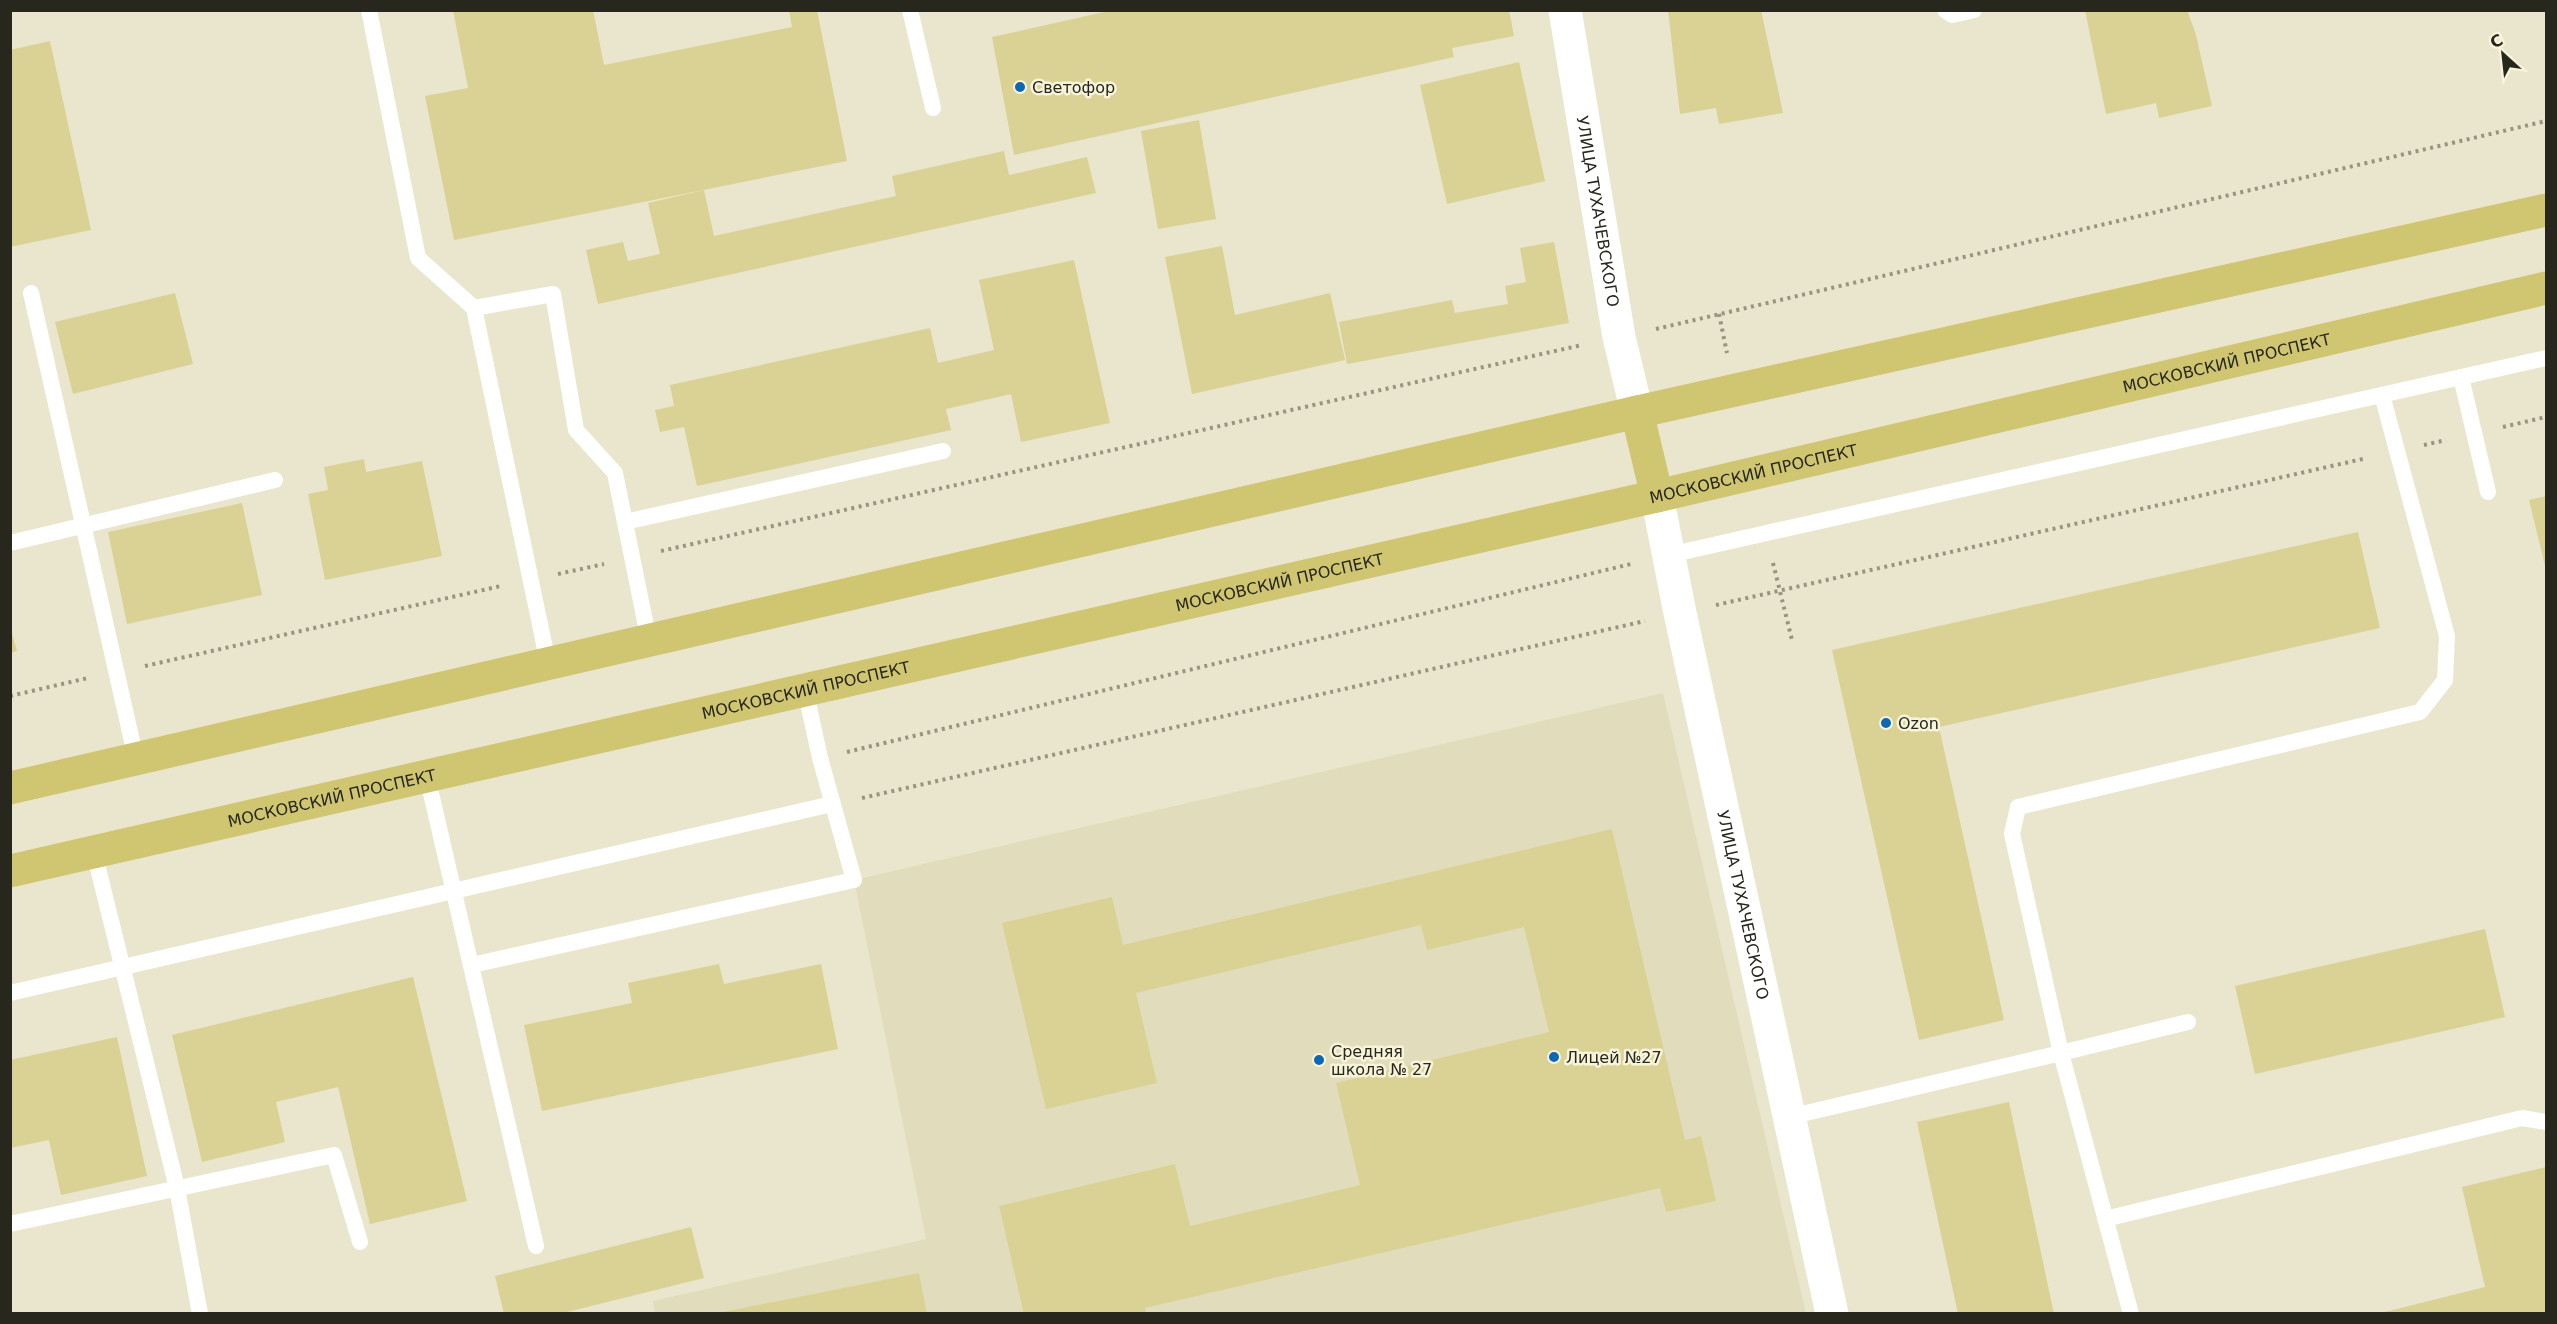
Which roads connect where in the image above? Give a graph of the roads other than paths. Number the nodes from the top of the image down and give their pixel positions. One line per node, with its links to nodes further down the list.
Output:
1 (369, 10): 10 (lane)
2 (910, 10): 6 (lane)
3 (1565, 10): 14 (street, УЛИЦА ТУХАЧЕВСКОГО)
4 (1945, 10): 5 (lane)
5 (1974, 10)
6 (933, 108)
7 (2547, 210): 14 (main road)
8 (2547, 288): 18 (main road, МОСКОВСКИЙ ПРОСПЕКТ)
9 (31, 293): 20 (lane)
10 (474, 308): 19 (lane); 24 (lane)
11 (2547, 358): 12 (lane)
12 (2461, 377): 13 (lane); 17 (lane)
13 (2382, 395): 22 (lane); 37 (lane)
14 (1638, 412): 18 (main road); 23 (main road)
15 (943, 451): 19 (lane)
16 (275, 480): 20 (lane)
17 (2488, 492)
18 (1658, 496): 22 (street, УЛИЦА ТУХАЧЕВСКОГО); 25 (main road, МОСКОВСКИЙ ПРОСПЕКТ)
19 (625, 522): 23 (lane)
20 (83, 526): 21 (lane); 26 (lane)
21 (10, 543)
22 (1669, 555): 38 (street, УЛИЦА ТУХАЧЕВСКОГО)
23 (649, 640): 24 (main road)
24 (548, 663): 26 (main road)
25 (805, 689): 27 (main road, МОСКОВСКИЙ ПРОСПЕКТ); 29 (lane)
26 (136, 759): 28 (main road)
27 (427, 776): 30 (main road, МОСКОВСКИЙ ПРОСПЕКТ); 32 (lane)
28 (10, 788)
29 (832, 804): 32 (lane); 33 (lane)
30 (93, 852): 31 (main road, МОСКОВСКИЙ ПРОСПЕКТ); 34 (lane)
31 (10, 871)
32 (456, 891): 33 (lane); 34 (lane)
33 (472, 965): 44 (lane)
34 (122, 967): 35 (lane); 40 (lane)
35 (10, 993)
36 (2188, 1022): 37 (lane)
37 (2061, 1053): 38 (lane); 41 (lane)
38 (1789, 1117): 46 (street, УЛИЦА ТУХАЧЕВСКОГО)
39 (2547, 1122): 41 (lane)
40 (177, 1188): 42 (lane); 43 (lane); 45 (lane)
41 (2105, 1219): 47 (lane)
42 (10, 1224)
43 (360, 1242)
44 (536, 1246)
45 (200, 1314)
46 (1832, 1314)
47 (2131, 1314)

